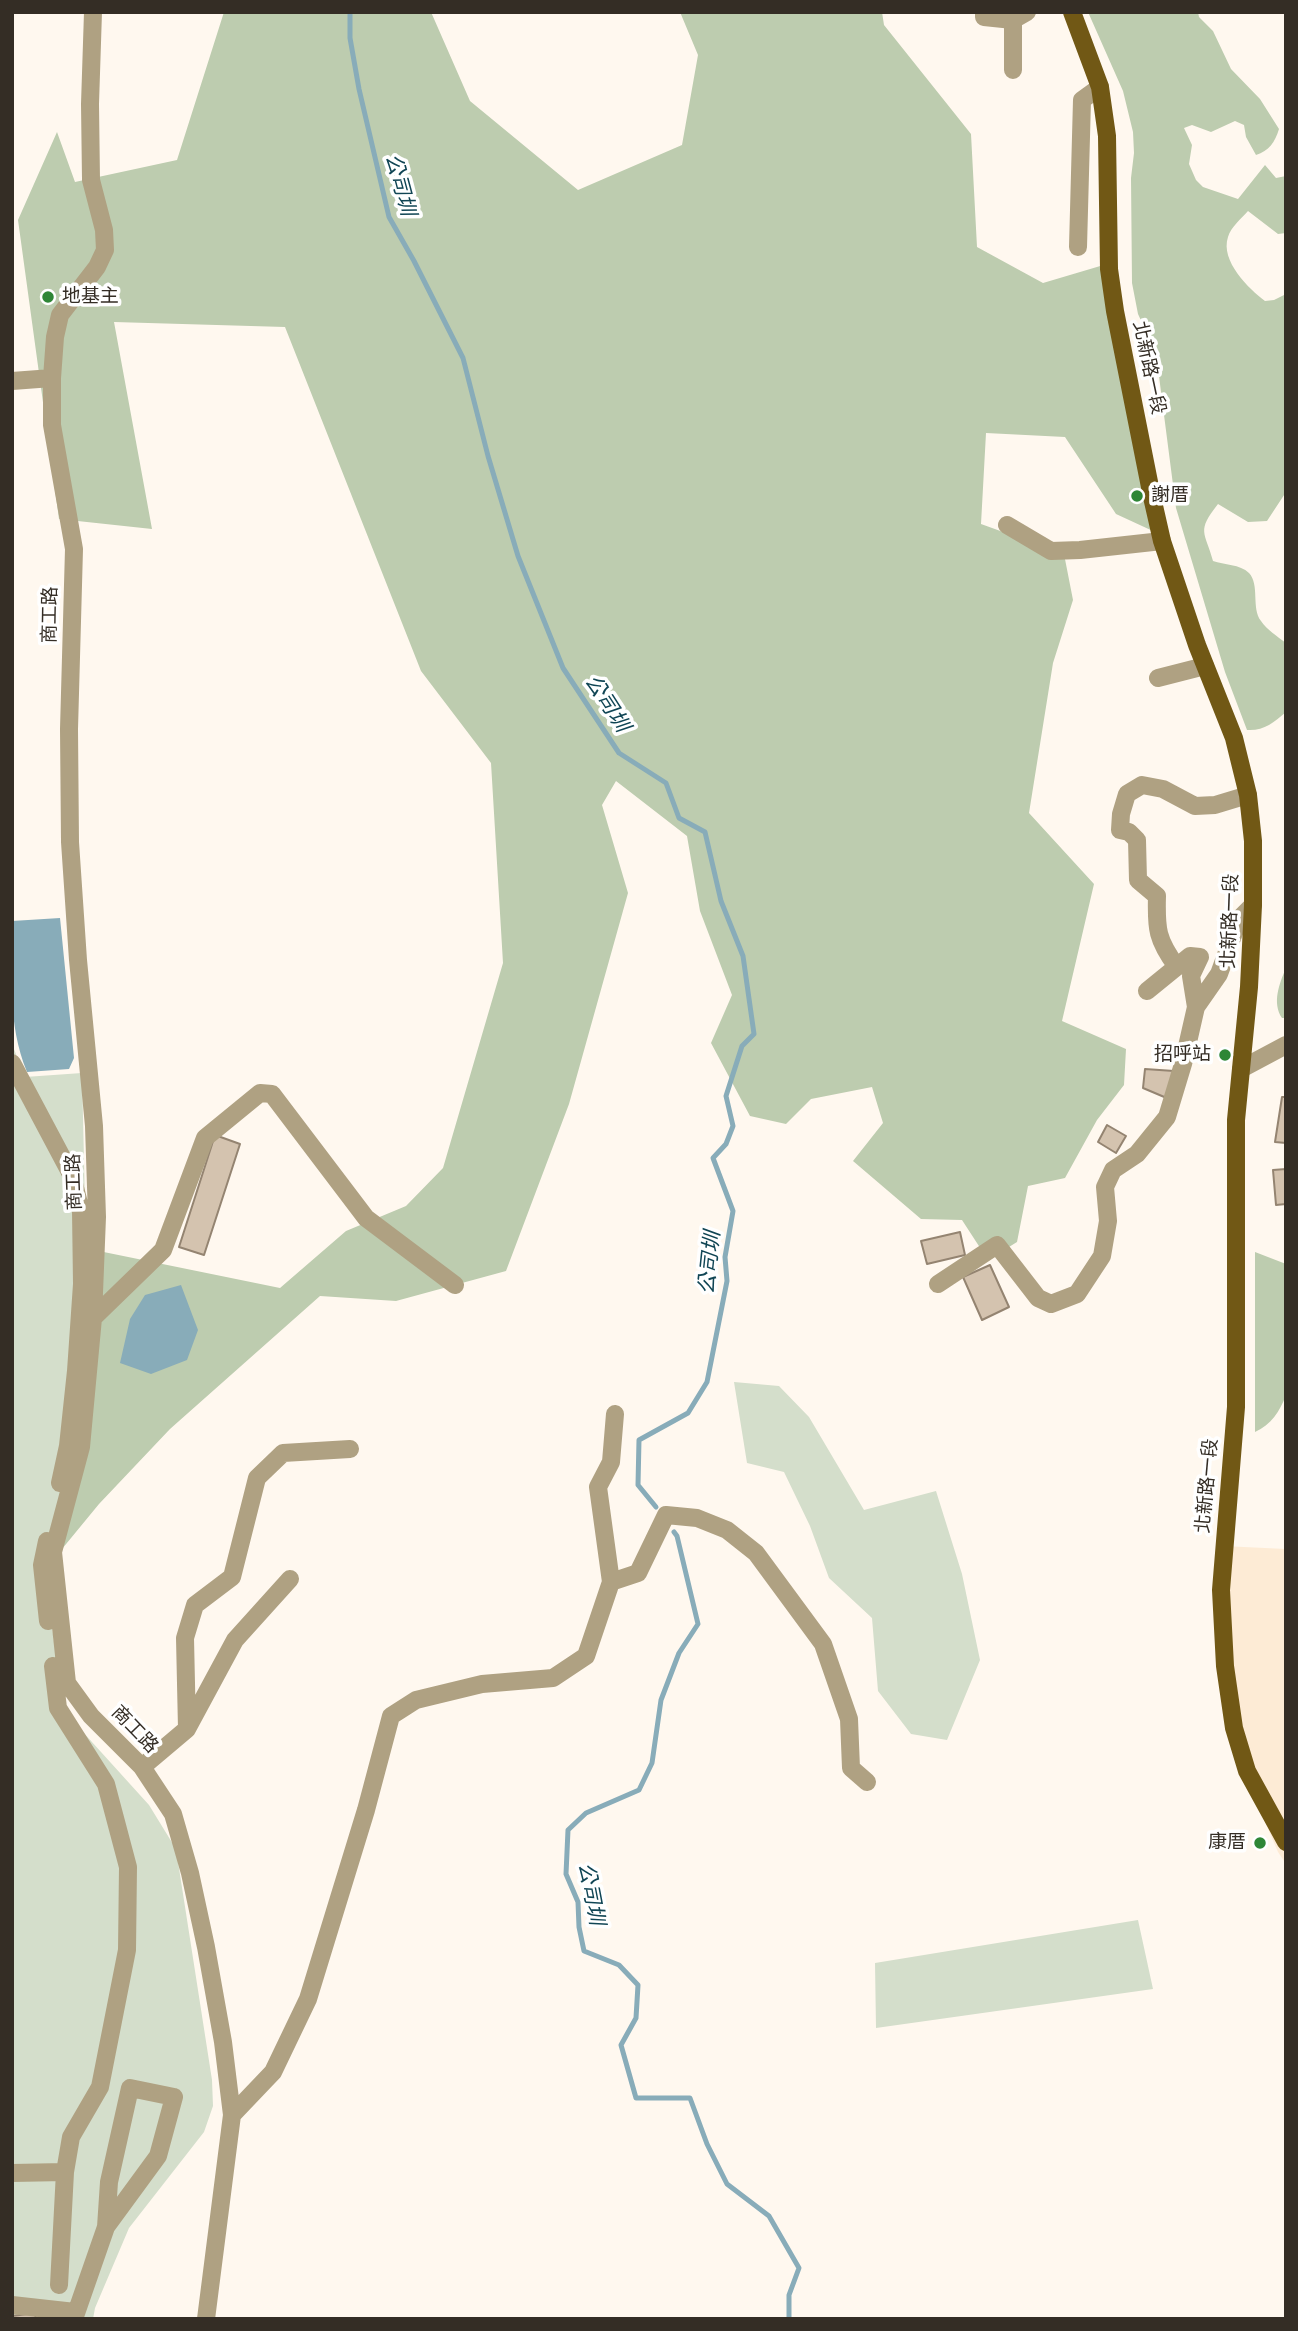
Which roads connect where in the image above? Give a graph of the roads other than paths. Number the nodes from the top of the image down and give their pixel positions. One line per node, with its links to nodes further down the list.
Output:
1 (93, 12): 8 (street, 商工路)
2 (984, 12): 4 (street)
3 (1073, 12): 6 (main road, 北新路一段)
4 (1020, 16): 5 (street)
5 (1013, 70)
6 (1100, 86): 7 (street); 11 (main road, 北新路一段)
7 (1078, 247)
8 (52, 378): 9 (street); 24 (street, 商工路)
9 (12, 381)
10 (1007, 525): 11 (street)
11 (1162, 541): 12 (main road, 北新路一段)
12 (1205, 666): 13 (street); 14 (main road, 北新路一段)
13 (1158, 678)
14 (1248, 796): 15 (main road, 北新路一段); 16 (street)
15 (1254, 905): 18 (street); 21 (main road, 北新路一段)
16 (1177, 967): 17 (street); 18 (street)
17 (1147, 991)
18 (1196, 1007): 22 (street)
19 (1286, 1045): 21 (street)
20 (12, 1063): 34 (street)
21 (1241, 1069): 32 (main road, 北新路一段)
22 (938, 1284)
23 (455, 1285): 24 (street)
24 (93, 1318): 30 (street, 商工路)
25 (615, 1414): 28 (street)
26 (349, 1449): 29 (street)
27 (290, 1579): 29 (street)
28 (611, 1582): 31 (street); 33 (street)
29 (187, 1729): 30 (street)
30 (142, 1767): 33 (street, 商工路)
31 (867, 1782)
32 (1286, 1842)
33 (232, 2115): 40 (street, 商工路)
34 (65, 2172): 35 (street); 37 (street)
35 (12, 2173)
36 (106, 2227): 36 (street); 39 (street)
37 (59, 2285)
38 (12, 2305): 39 (street)
39 (74, 2316)
40 (206, 2319)

